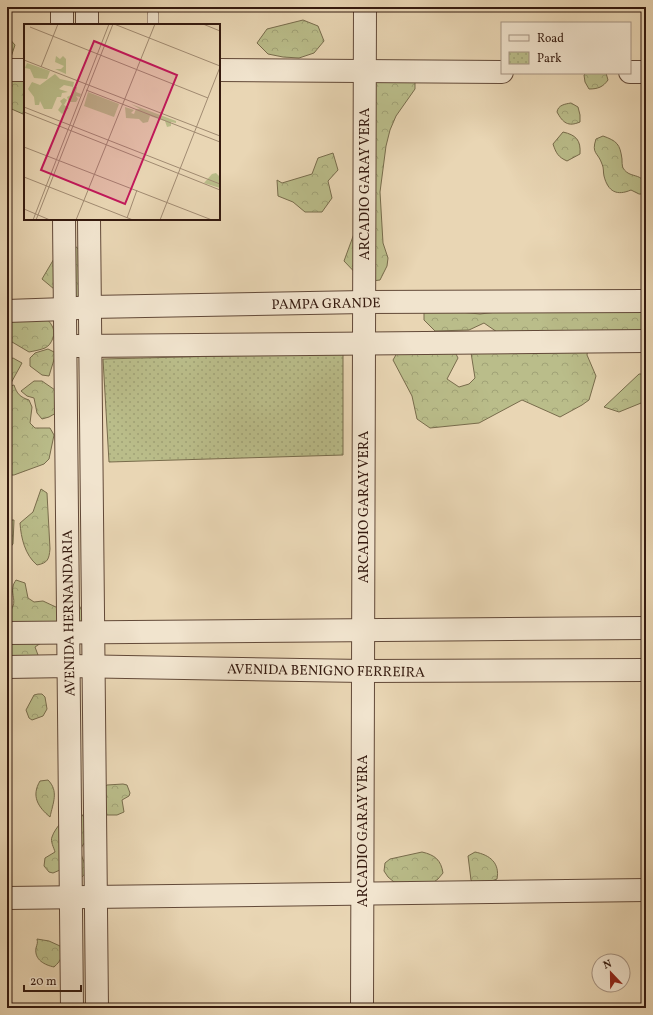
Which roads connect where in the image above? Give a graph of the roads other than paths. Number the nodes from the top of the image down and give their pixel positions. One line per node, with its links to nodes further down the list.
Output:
1 (62, 7): 4 (street)
2 (87, 7): 5 (street)
3 (365, 7): 9 (street, ARCADIO GARAY VERA)
4 (62, 24)
5 (87, 24)
6 (7, 70): 7 (street)
7 (24, 70)
8 (220, 70): 9 (street)
9 (365, 72): 10 (street); 16 (street, ARCADIO GARAY VERA)
10 (501, 72)
11 (631, 72): 12 (street)
12 (646, 72)
13 (64, 220): 18 (street, AVENIDA HERNANDARIA)
14 (89, 220): 17 (street, AVENIDA HERNANDARIA)
15 (646, 301): 16 (street, PAMPA GRANDE)
16 (364, 302): 17 (street, PAMPA GRANDE); 21 (street, ARCADIO GARAY VERA)
17 (90, 307): 18 (street, PAMPA GRANDE); 23 (street, AVENIDA HERNANDARIA)
18 (65, 309): 19 (street, PAMPA GRANDE); 22 (street, AVENIDA HERNANDARIA)
19 (7, 311)
20 (646, 341): 21 (street)
21 (364, 344): 23 (street); 25 (street, ARCADIO GARAY VERA)
22 (66, 346): 23 (street); 27 (street, AVENIDA HERNANDARIA)
23 (90, 346): 28 (street, AVENIDA HERNANDARIA)
24 (646, 628): 25 (street)
25 (363, 630): 28 (street); 33 (street, ARCADIO GARAY VERA)
26 (7, 633): 27 (street)
27 (69, 633): 28 (street); 29 (street, AVENIDA HERNANDARIA)
28 (94, 633): 30 (street, AVENIDA HERNANDARIA)
29 (69, 666): 30 (street, AVENIDA BENIGNO FERREIRA); 31 (street, AVENIDA BENIGNO FERREIRA); 36 (street, AVENIDA HERNANDARIA)
30 (94, 666): 33 (street, AVENIDA BENIGNO FERREIRA); 37 (street, AVENIDA HERNANDARIA)
31 (7, 667)
32 (646, 670): 33 (street, AVENIDA BENIGNO FERREIRA)
33 (363, 671): 35 (street, ARCADIO GARAY VERA)
34 (646, 890): 35 (street)
35 (362, 895): 37 (street); 41 (street, ARCADIO GARAY VERA)
36 (72, 897): 37 (street); 38 (street); 39 (street, AVENIDA HERNANDARIA)
37 (96, 897): 40 (street, AVENIDA HERNANDARIA)
38 (7, 898)
39 (72, 1008)
40 (97, 1008)
41 (362, 1008)

